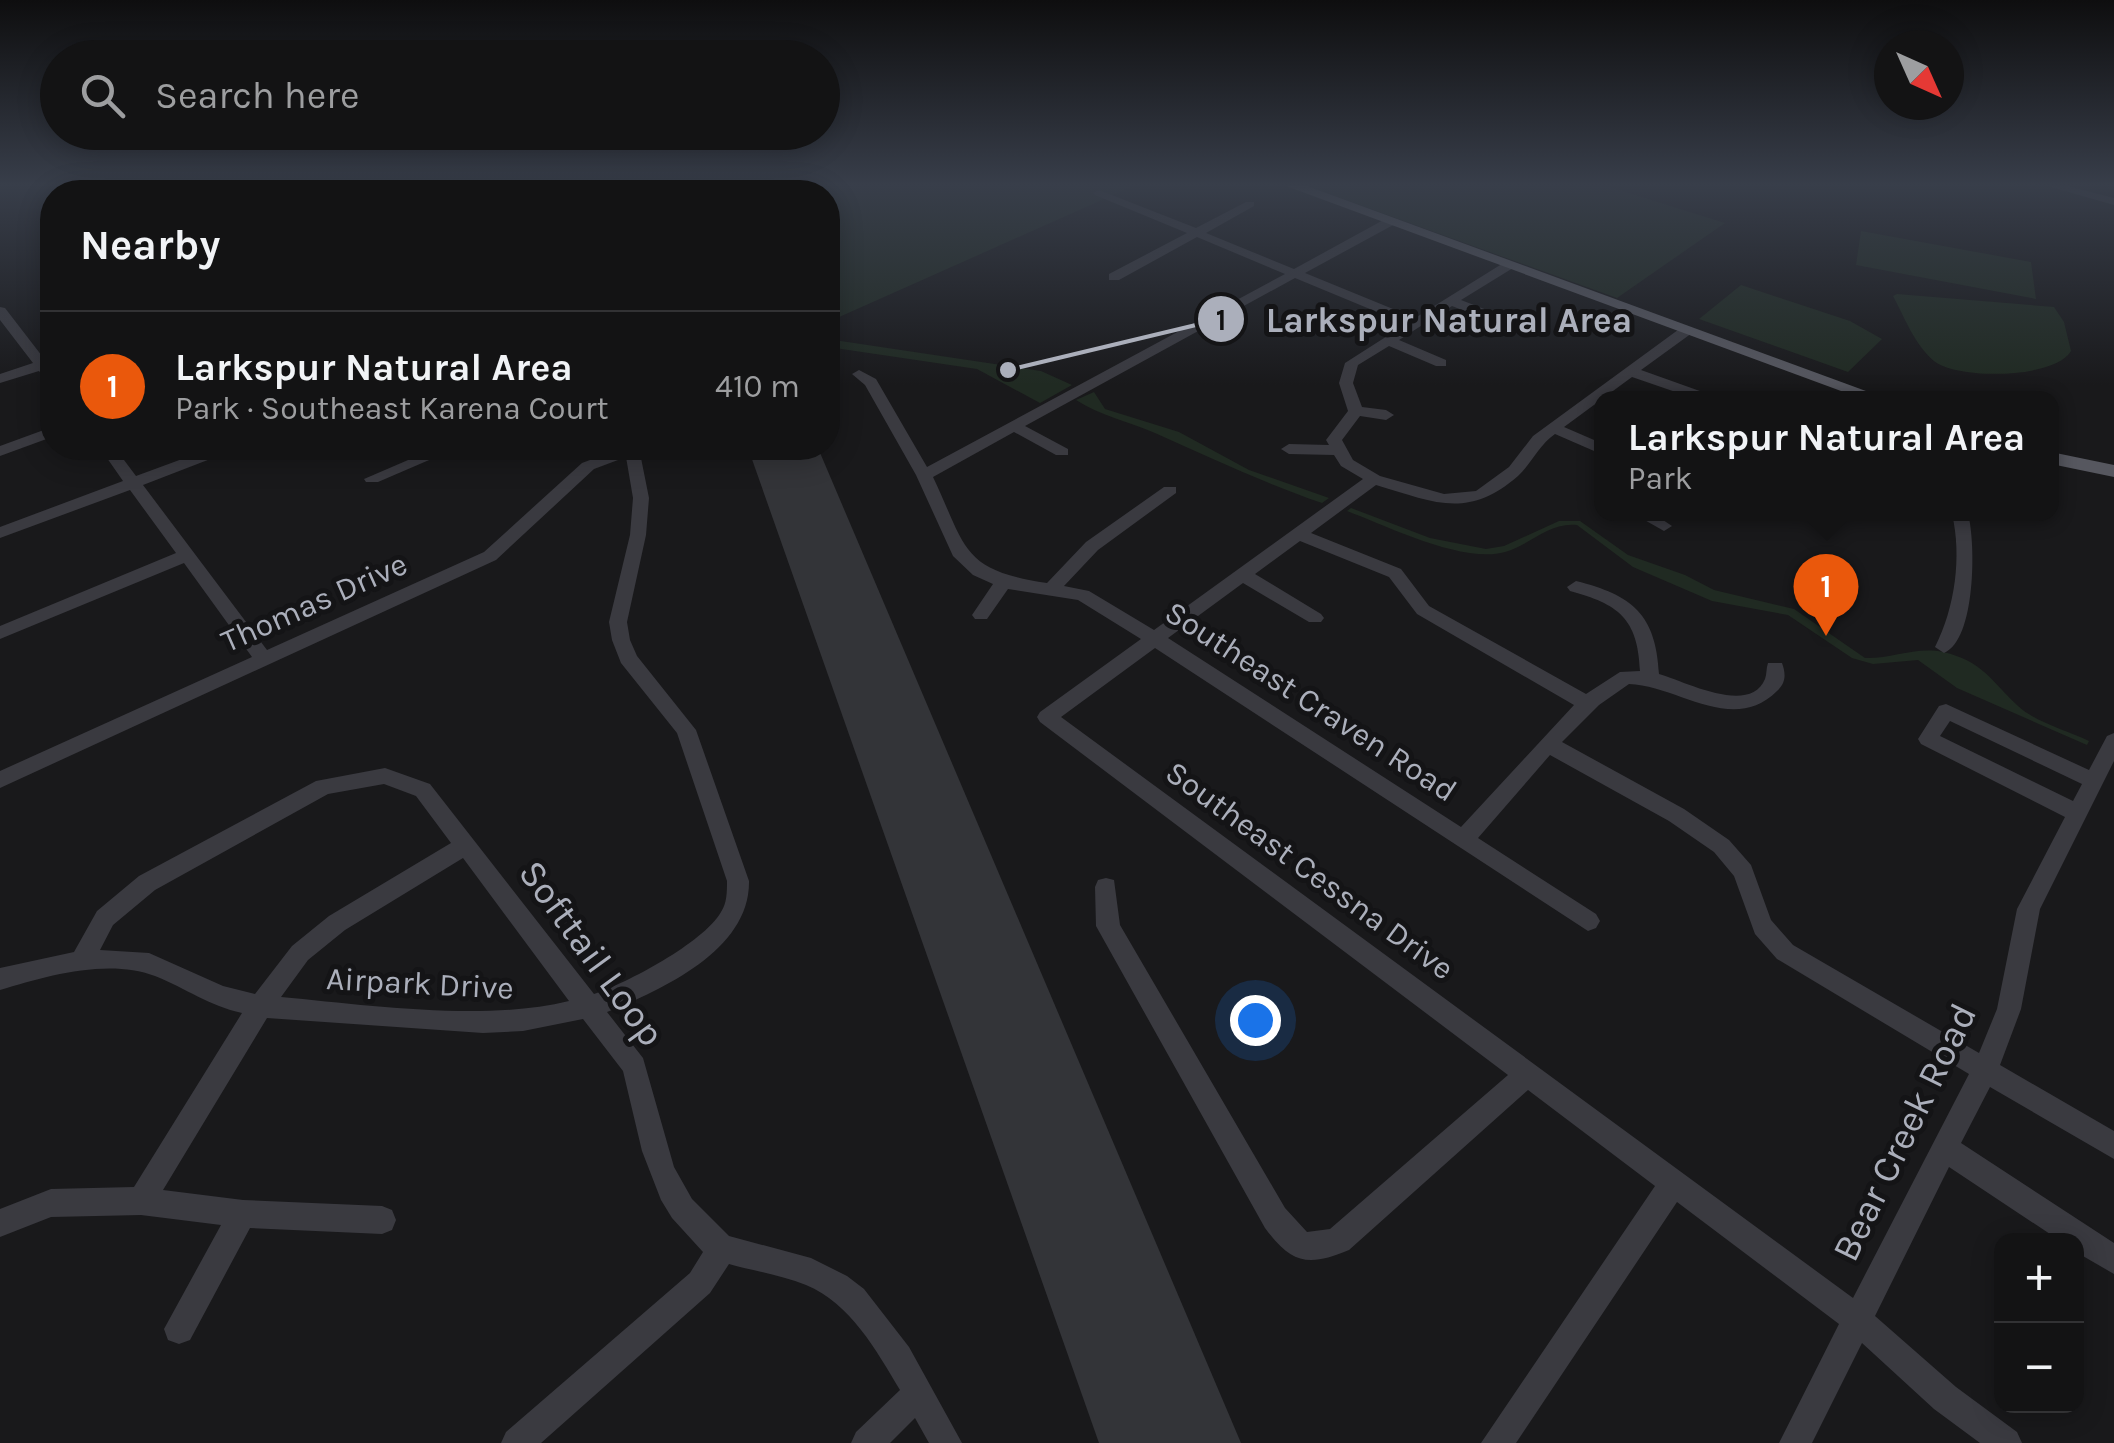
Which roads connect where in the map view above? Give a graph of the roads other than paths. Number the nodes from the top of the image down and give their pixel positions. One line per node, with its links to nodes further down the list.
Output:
1 (1167, 250): 7 (street)
2 (1238, 250): 6 (street)
3 (1340, 250): 6 (street)
4 (1469, 250): 5 (main road)
5 (1510, 265): 8 (street); 12 (main road)
6 (1297, 274): 11 (street); 26 (street)
7 (1114, 278)
8 (1452, 301): 10 (street); 11 (street)
9 (1, 315): 14 (street)
10 (1505, 322)
11 (1416, 324): 13 (street)
12 (1687, 330): 16 (street); 22 (main road)
13 (1388, 340): 15 (street); 24 (street)
14 (40, 363)
15 (1441, 363)
16 (1632, 372): 20 (street); 21 (street)
17 (40, 373): 19 (street)
18 (859, 374): 41 (street, Southeast Craven Road)
19 (0, 379)
20 (1606, 391)
21 (1686, 391)
22 (1857, 391)
23 (1594, 399): 27 (street)
24 (1356, 411): 25 (street); 32 (street)
25 (1386, 415)
26 (1017, 428): 33 (street); 41 (street)
27 (1554, 428): 29 (street); 42 (street)
28 (40, 436): 31 (street)
29 (1594, 445)
30 (1289, 449): 32 (street)
31 (0, 450)
32 (1337, 450): 42 (street)
33 (1062, 452)
34 (116, 460): 44 (street)
35 (193, 460): 44 (street)
36 (420, 460): 43 (street)
37 (603, 460): 61 (street, Thomas Drive)
38 (634, 460): 77 (street, Airpark Drive)
39 (2059, 460): 40 (main road)
40 (2108, 469)
41 (924, 475): 53 (street, Southeast Craven Road)
42 (1374, 479): 50 (street, Southeast Cessna Drive)
43 (372, 480)
44 (133, 482): 49 (street); 51 (street)
45 (1170, 490): 55 (street)
46 (1655, 521): 48 (street)
47 (1961, 521): 60 (street)
48 (1664, 526)
49 (0, 533)
50 (1300, 534): 52 (street, Southeast Cessna Drive); 64 (street)
51 (188, 555): 58 (street); 61 (street)
52 (1242, 575): 57 (street); 59 (street, Southeast Cessna Drive)
53 (1004, 582): 55 (street, Southeast Craven Road); 56 (street)
54 (1576, 587): 63 (street)
55 (1053, 588): 59 (street, Southeast Craven Road)
56 (981, 615)
57 (1315, 618)
58 (0, 633)
59 (1155, 638): 70 (street, Southeast Craven Road); 79 (street, Southeast Cessna Drive)
60 (1944, 648)
61 (263, 658): 67 (street, Thomas Drive)
62 (1775, 668): 63 (street)
63 (1650, 678): 64 (street, Southeast Craven Road)
64 (1586, 703): 65 (street, Southeast Craven Road)
65 (1550, 745): 70 (street, Southeast Craven Road); 78 (street)
66 (2112, 752): 68 (street, Bear Creek Road)
67 (0, 780)
68 (2094, 782): 69 (street, Bear Creek Road); 69 (street)
69 (2078, 812): 78 (street, Bear Creek Road)
70 (1464, 839): 73 (street)
71 (466, 846): 74 (street, Softtail Loop); 76 (street); 77 (street, Softtail Loop)
72 (1106, 888): 79 (street)
73 (1588, 922)
74 (82, 960): 75 (street, Airpark Drive); 76 (street, Airpark Drive)
75 (0, 979)
76 (261, 1004): 77 (street, Airpark Drive); 83 (street)
77 (593, 1008): 87 (street, Softtail Loop)
78 (1985, 1069): 80 (street); 81 (street, Bear Creek Road)
79 (1529, 1072): 82 (street, Southeast Cessna Drive)
80 (2114, 1146)
81 (1946, 1149): 88 (street); 89 (street, Bear Creek Road)
82 (1674, 1182): 89 (street, Southeast Cessna Drive); 95 (street)
83 (141, 1201): 84 (street); 86 (street)
84 (242, 1214): 85 (street); 90 (street)
85 (382, 1220)
86 (0, 1223)
87 (722, 1249): 91 (street); 92 (street)
88 (2114, 1260)
89 (1858, 1320): 96 (street, Bear Creek Road); 97 (street, Southeast Cessna Drive)
90 (179, 1329)
91 (916, 1396): 93 (street); 94 (street)
92 (516, 1443)
93 (868, 1443)
94 (946, 1443)
95 (1497, 1443)
96 (1795, 1443)
97 (2006, 1443)

